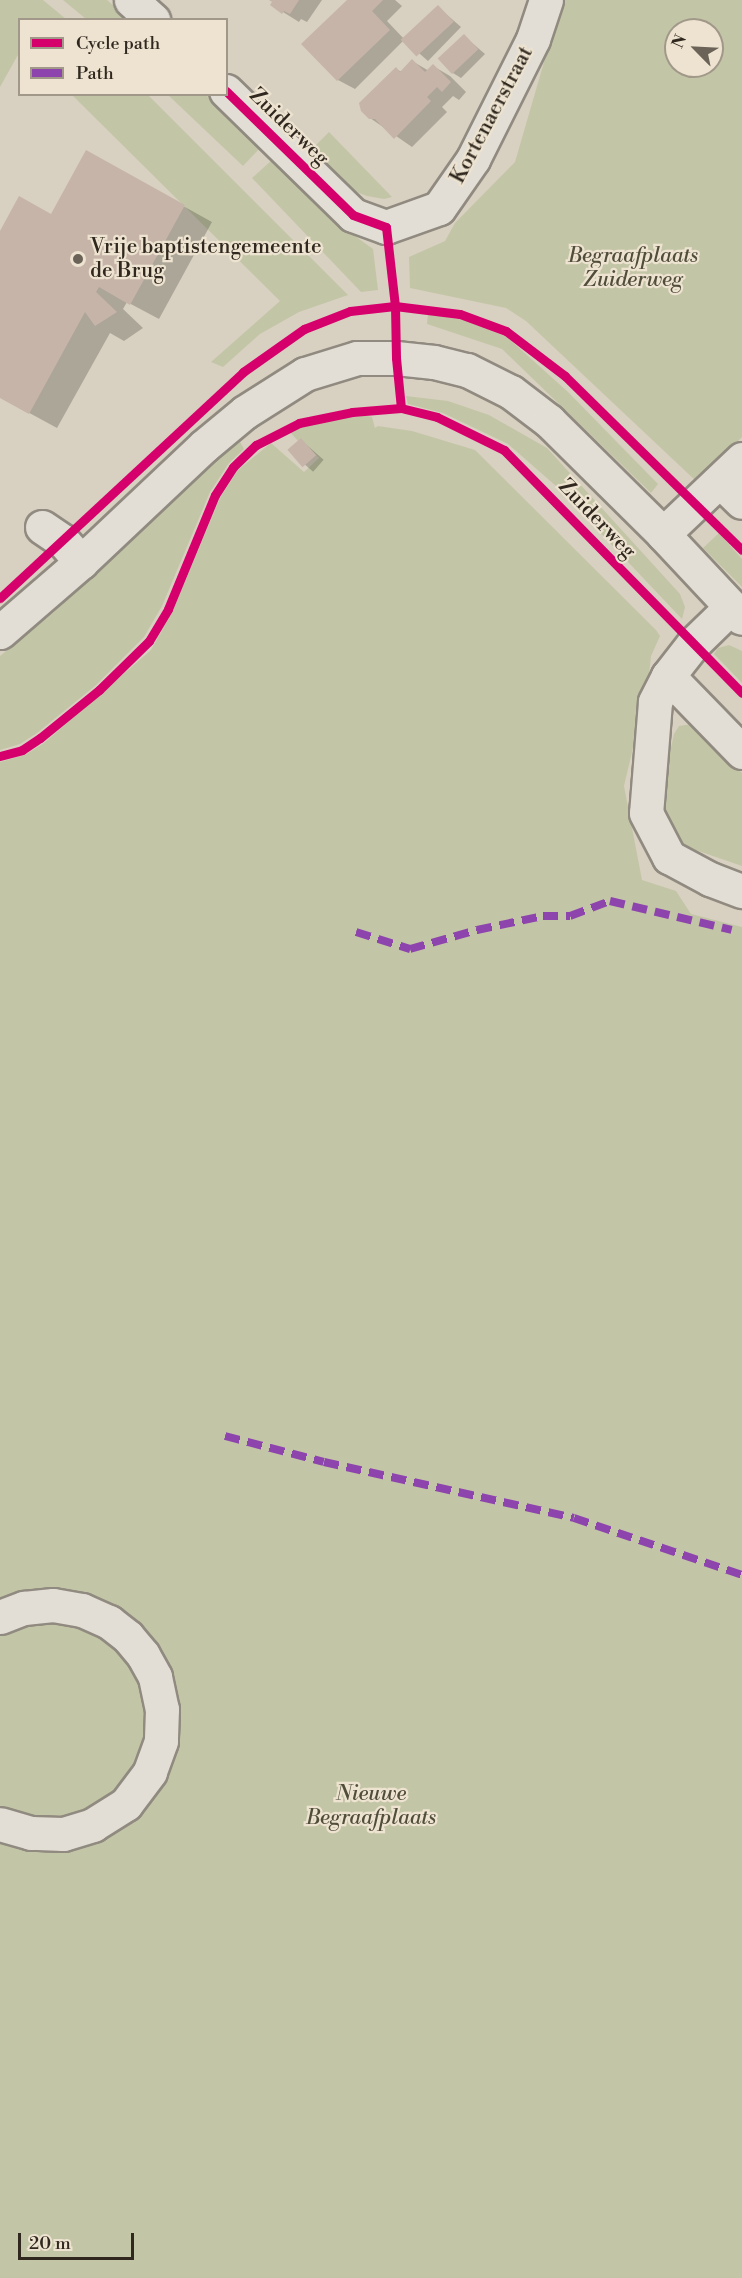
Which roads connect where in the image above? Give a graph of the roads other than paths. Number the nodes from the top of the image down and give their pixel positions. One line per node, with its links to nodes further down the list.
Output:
1 (131, 0): 3 (street)
2 (546, 0): 5 (street, Kortenaerstraat)
3 (151, 18)
4 (228, 94): 5 (street, Zuiderweg)
5 (386, 226)
6 (735, 481): 8 (street)
7 (42, 527): 9 (street)
8 (663, 534): 9 (street, Zuiderweg); 10 (street, Zuiderweg)
9 (81, 562): 11 (street, Zuiderweg)
10 (737, 613): 12 (street)
11 (0, 632)
12 (668, 676): 13 (street); 14 (street)
13 (742, 752)
14 (742, 891)
15 (0, 1617): 16 (street)
16 (0, 1824)

